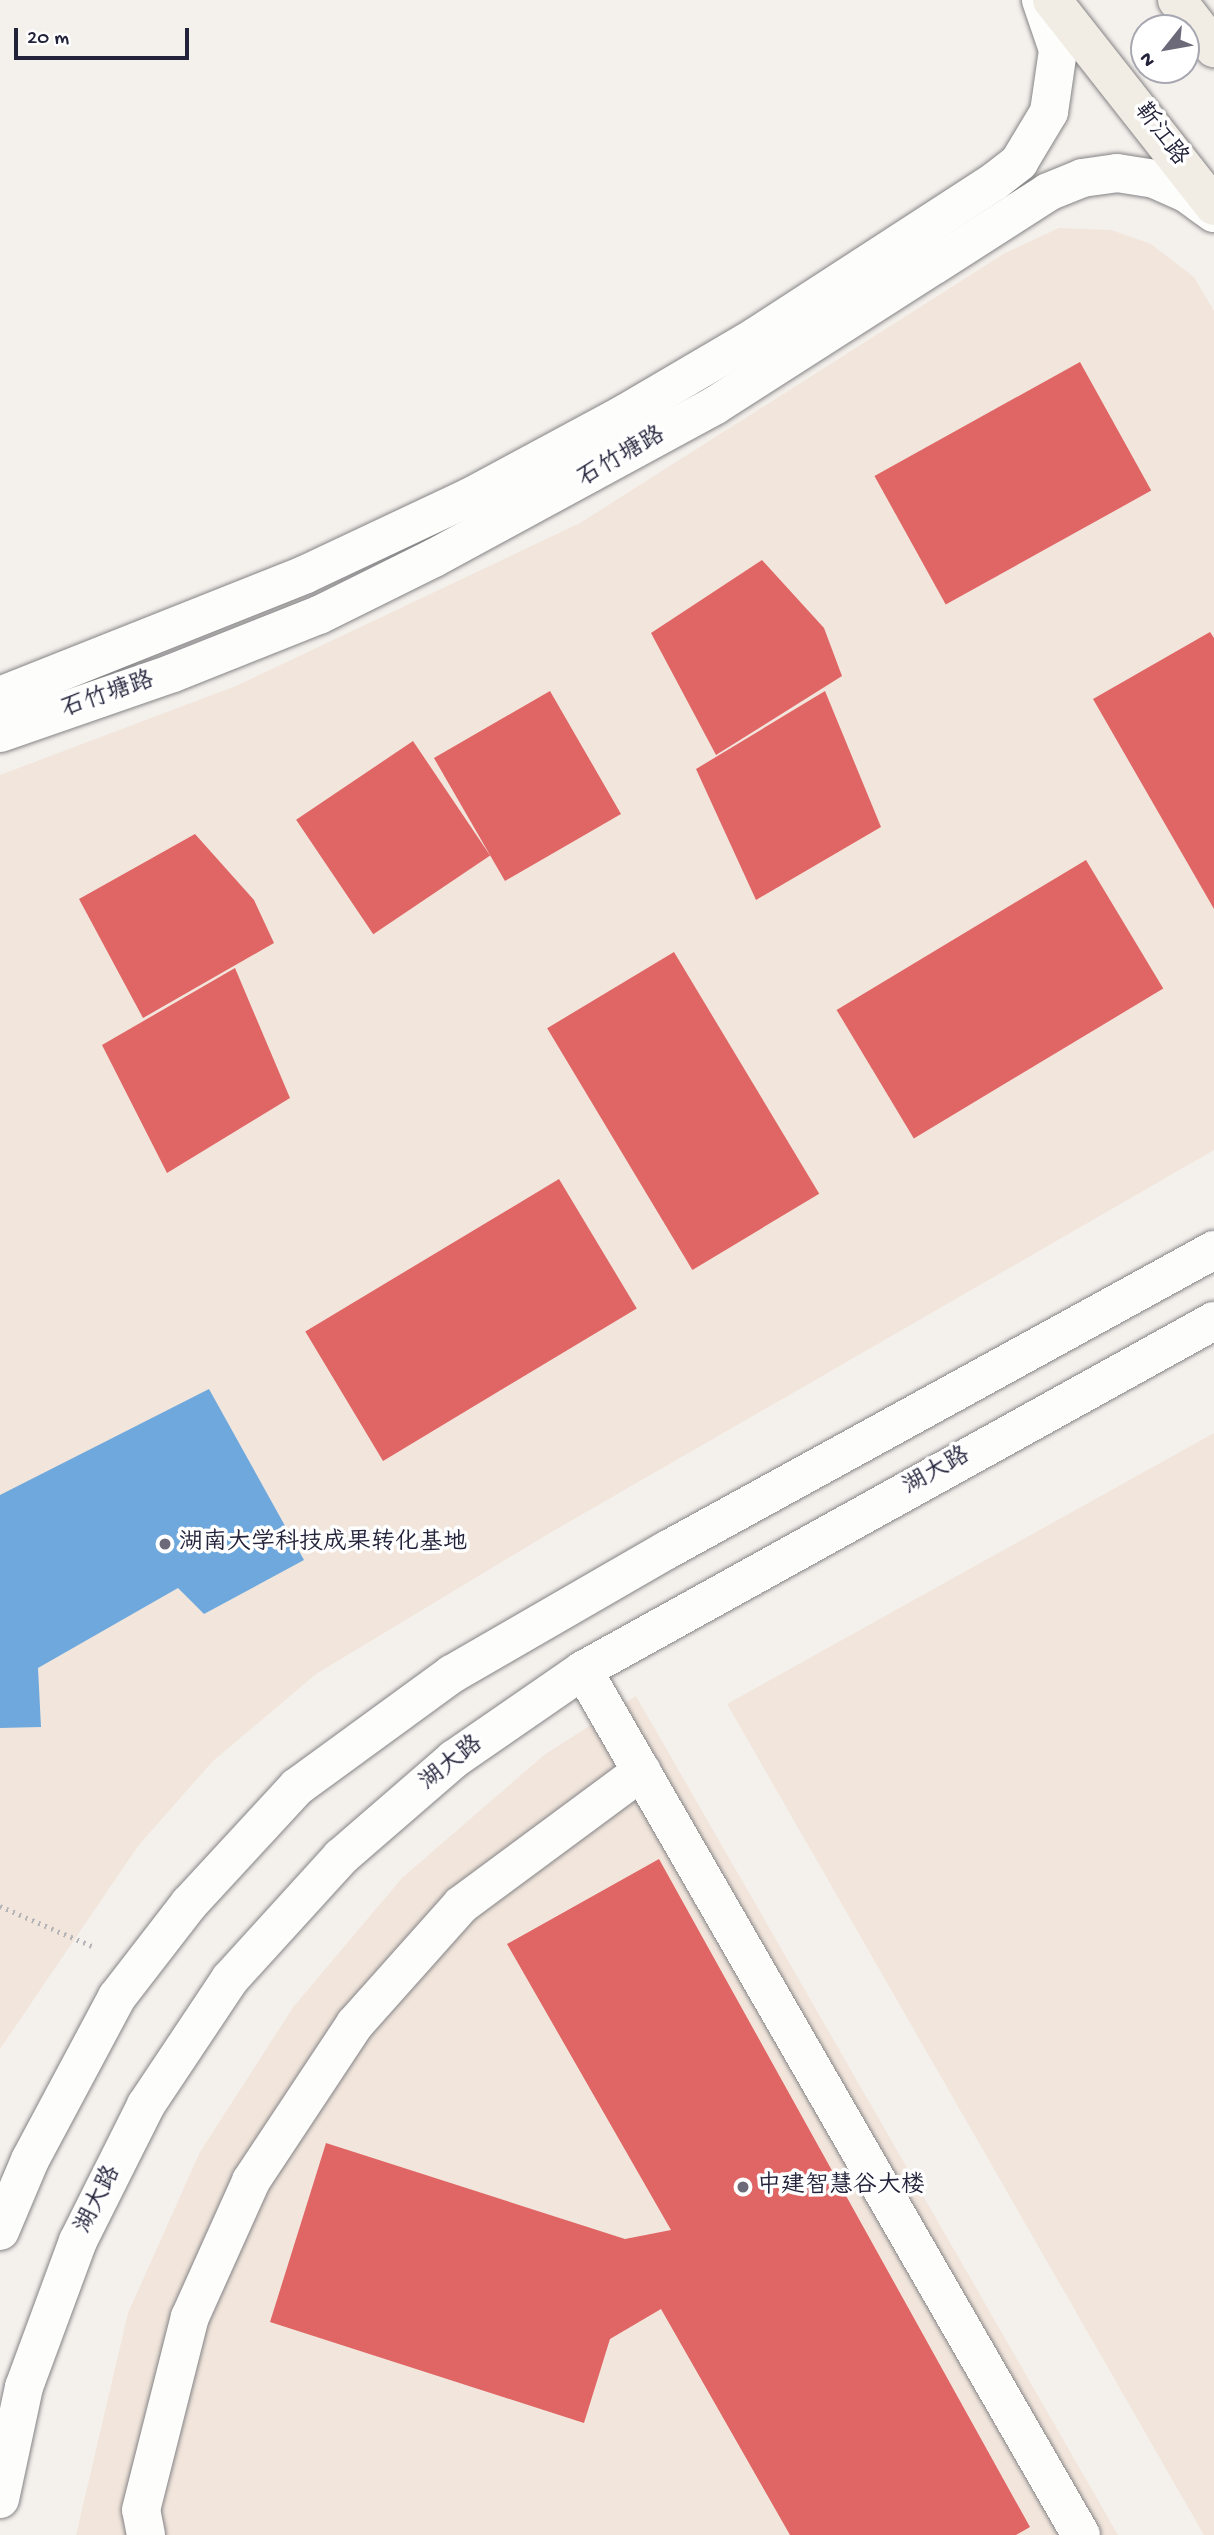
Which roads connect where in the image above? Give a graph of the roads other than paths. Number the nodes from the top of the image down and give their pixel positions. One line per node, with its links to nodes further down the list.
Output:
1 (1041, 0): 7 (street, 石竹塘路)
2 (1052, 0): 5 (main road, 靳江路)
3 (1177, 0): 4 (main road)
4 (1214, 48)
5 (1214, 206)
6 (1214, 213): 8 (street, 石竹塘路)
7 (0, 696)
8 (0, 733)
9 (1214, 1250): 13 (street)
10 (1214, 1321): 11 (street, 湖大路)
11 (583, 1670): 12 (street); 14 (street, 湖大路)
12 (642, 1771): 15 (street); 16 (street)
13 (0, 2231)
14 (0, 2499)
15 (146, 2535)
16 (1081, 2535)

